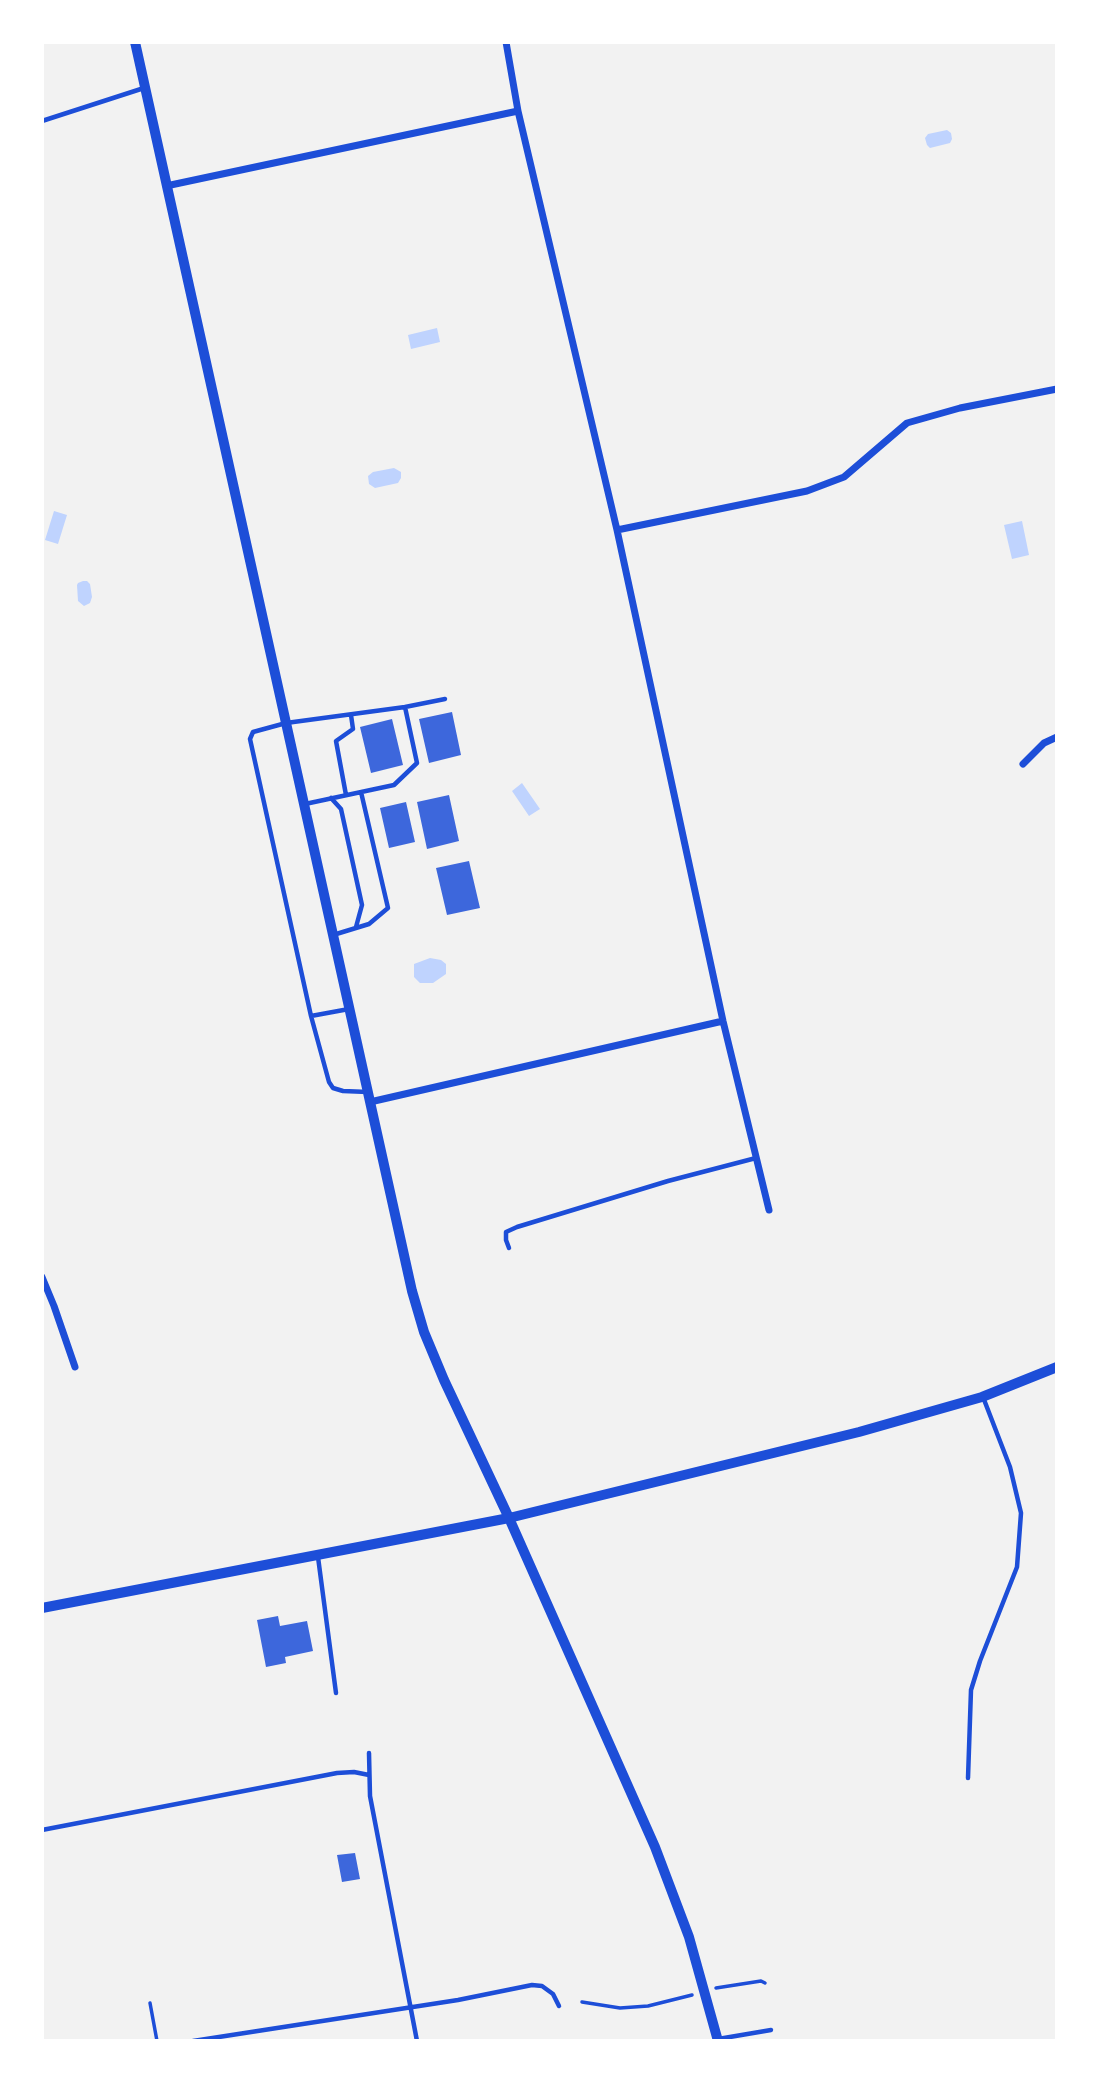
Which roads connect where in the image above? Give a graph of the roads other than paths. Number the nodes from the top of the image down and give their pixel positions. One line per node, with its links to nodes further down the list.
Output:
1 (135, 42): 3 (street)
2 (506, 42): 4 (street)
3 (145, 87): 5 (lane); 6 (street)
4 (519, 111): 6 (street); 8 (street)
5 (42, 121)
6 (166, 186): 12 (street)
7 (1057, 389): 8 (street)
8 (617, 530): 23 (street)
9 (445, 699): 10 (lane)
10 (405, 707): 11 (lane); 15 (lane)
11 (351, 715): 12 (lane); 16 (lane)
12 (286, 723): 18 (street); 22 (lane)
13 (1057, 737): 14 (street)
14 (1023, 764)
15 (361, 792): 16 (lane); 19 (lane)
16 (346, 795): 17 (lane)
17 (331, 798): 18 (lane); 19 (lane)
18 (304, 804): 20 (street)
19 (355, 928): 20 (lane)
20 (333, 935): 21 (street)
21 (349, 1009): 22 (lane); 24 (street)
22 (311, 1016): 24 (lane)
23 (723, 1021): 24 (street); 25 (street)
24 (369, 1097): 32 (street)
25 (756, 1158): 26 (street); 27 (lane)
26 (769, 1210)
27 (509, 1248)
28 (42, 1277): 29 (street)
29 (75, 1367)
30 (1057, 1367): 31 (street)
31 (982, 1396): 32 (street); 38 (lane)
32 (509, 1518): 33 (street); 43 (street)
33 (318, 1556): 34 (street); 35 (lane)
34 (42, 1608)
35 (337, 1693)
36 (369, 1753): 37 (lane)
37 (369, 1775): 39 (lane); 41 (lane)
38 (968, 1778)
39 (42, 1830)
40 (559, 2006): 41 (lane)
41 (410, 2007): 44 (lane); 45 (lane)
42 (771, 2030): 43 (lane)
43 (718, 2040)
44 (193, 2041)
45 (417, 2041)

